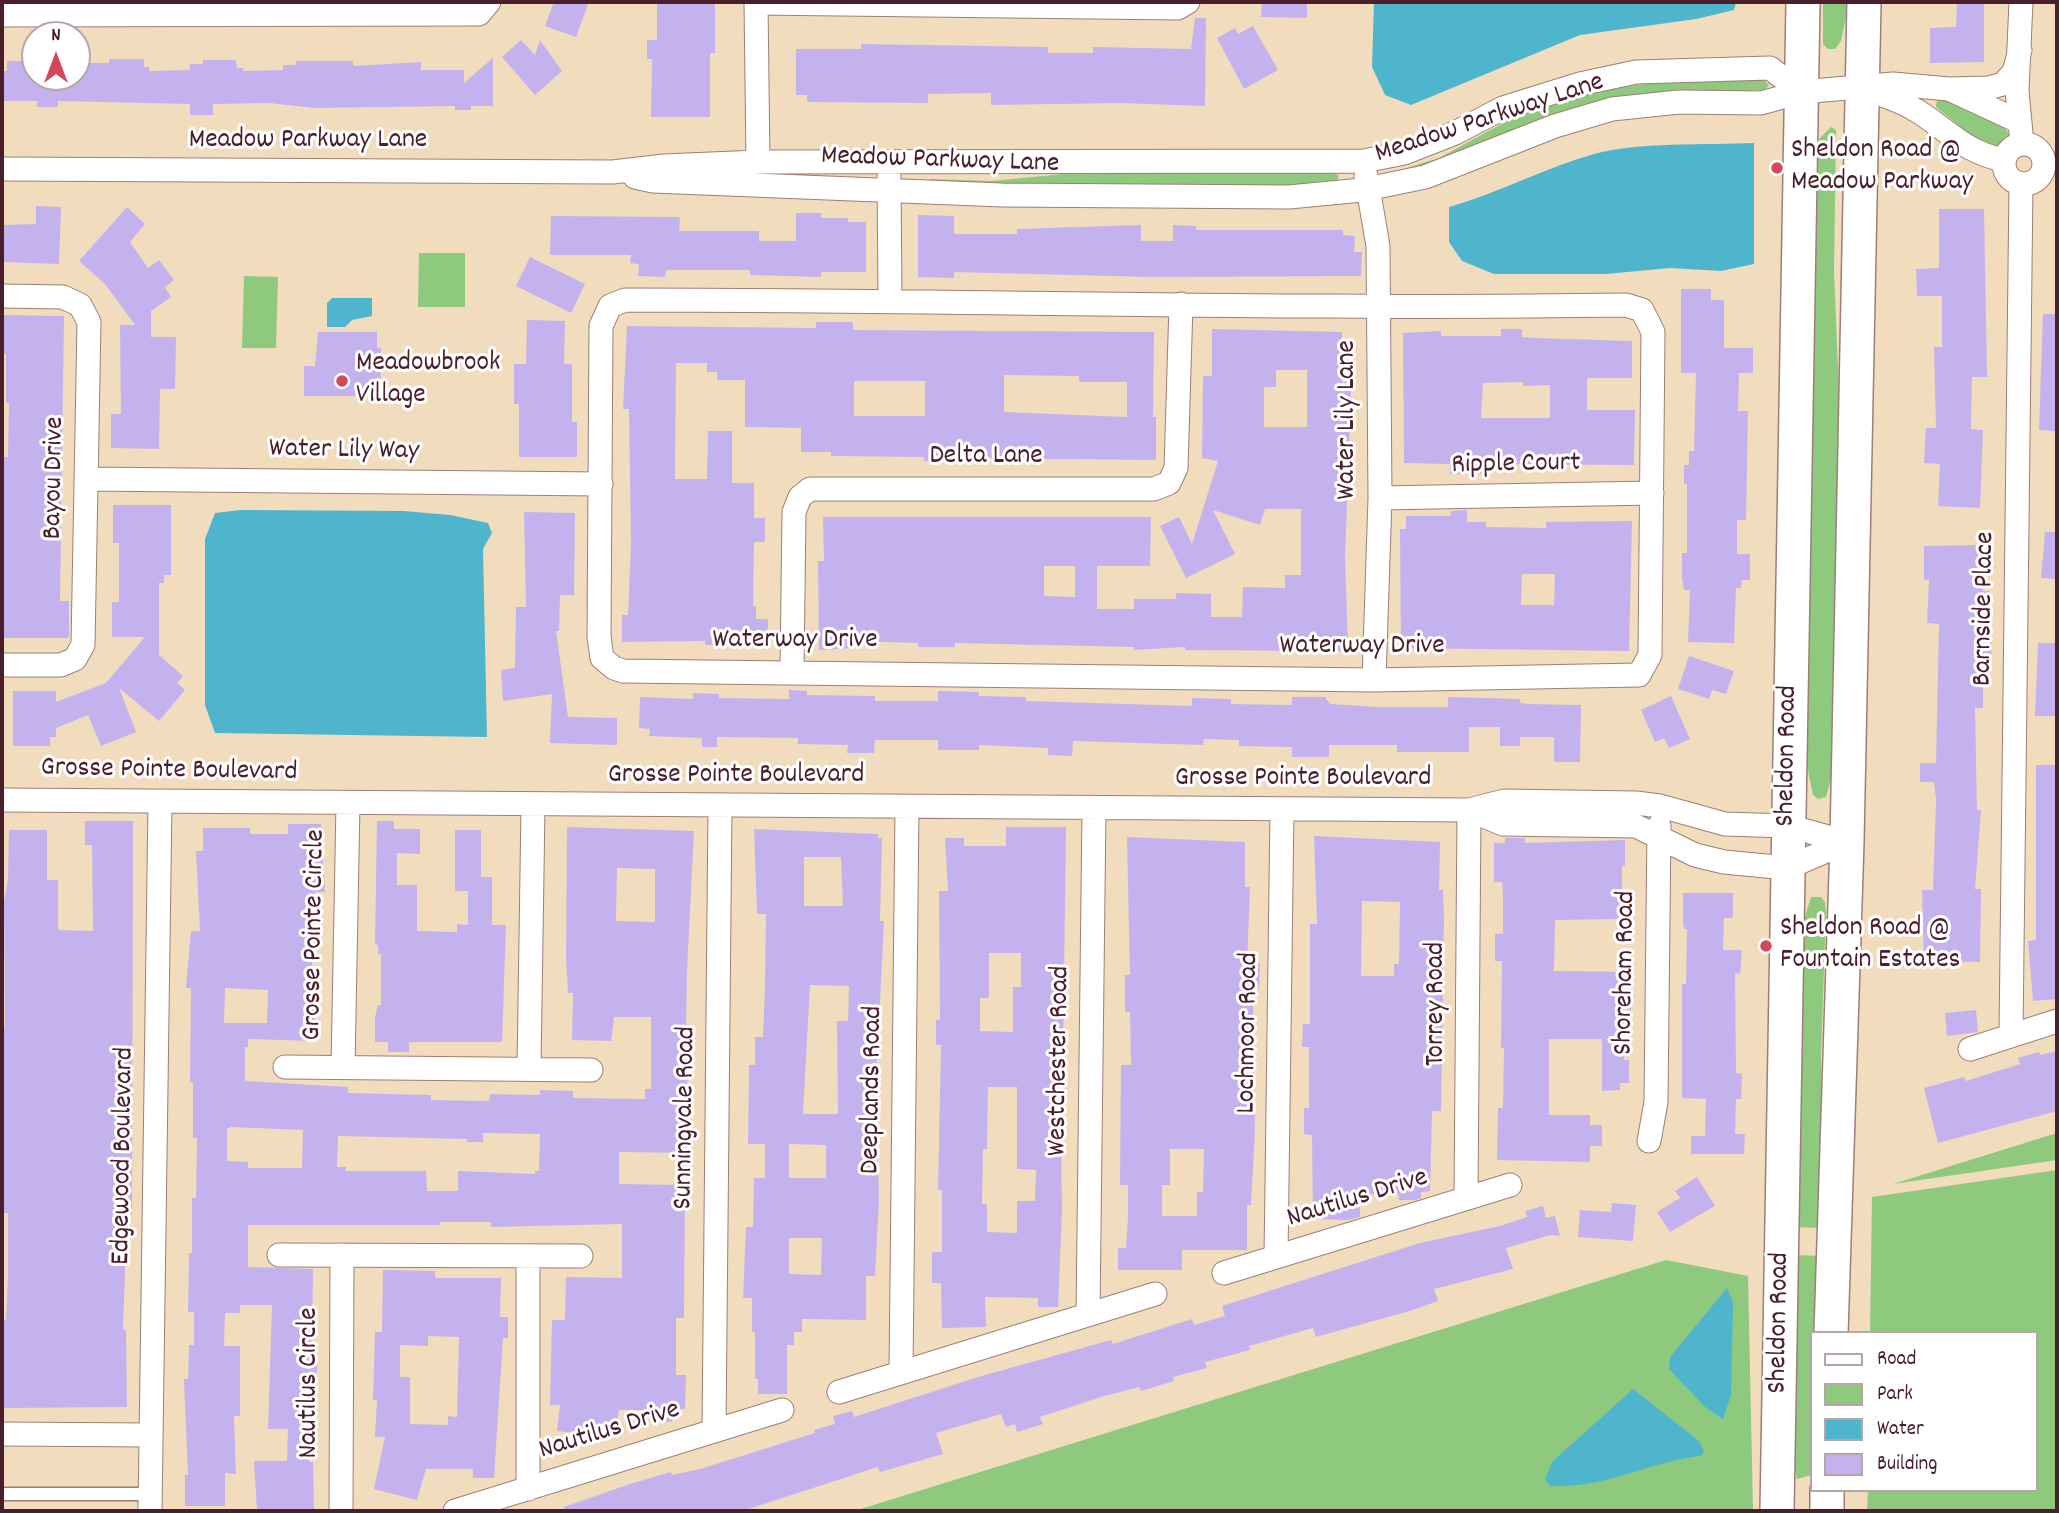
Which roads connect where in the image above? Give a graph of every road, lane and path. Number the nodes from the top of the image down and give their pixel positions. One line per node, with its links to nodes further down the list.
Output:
1 (489, 2): 8 (street)
2 (756, 2): 7 (street); 17 (street)
3 (1188, 2): 7 (street)
4 (1803, 2): 13 (main road, Sheldon Road)
5 (1864, 2): 11 (main road, Sheldon Road)
6 (2021, 2): 10 (street)
7 (987, 4)
8 (49, 8): 9 (street)
9 (2, 15)
10 (2020, 50): 12 (street); 14 (street)
11 (1863, 88): 12 (street); 13 (street); 16 (street); 49 (main road, Sheldon Road)
12 (1950, 89): 14 (street)
13 (1801, 92): 18 (street, Meadow Parkway Lane); 23 (street, Meadow Parkway Lane); 47 (main road, Sheldon Road)
14 (2020, 132): 15 (street); 16 (street)
15 (2050, 158): 22 (street)
16 (2004, 160): 22 (street)
17 (758, 162): 19 (street, Meadow Parkway Lane); 21 (street, Meadow Parkway Lane)
18 (1364, 162): 19 (street, Meadow Parkway Lane); 23 (street, Water Lily Lane)
19 (889, 163): 24 (street)
20 (2, 169): 21 (street, Meadow Parkway Lane)
21 (613, 172): 24 (street, Meadow Parkway Lane)
22 (2021, 184): 53 (street, Barnside Place)
23 (1368, 189): 24 (street, Meadow Parkway Lane); 28 (street, Water Lily Lane)
24 (889, 191): 26 (street)
25 (2, 296): 29 (street, Bayou Drive)
26 (890, 300): 27 (street, Waterway Drive); 30 (street, Waterway Drive)
27 (1181, 304): 28 (street, Waterway Drive); 34 (street, Delta Lane)
28 (1379, 309): 31 (street, Waterway Drive); 32 (street, Water Lily Lane)
29 (86, 479): 30 (street, Water Lily Way); 33 (street, Bayou Drive)
30 (601, 484): 34 (street, Waterway Drive)
31 (1652, 494): 32 (street, Ripple Court); 35 (street, Waterway Drive)
32 (1380, 498): 35 (street, Water Lily Lane)
33 (2, 665)
34 (792, 671): 35 (street, Waterway Drive)
35 (1374, 680)
36 (2, 800): 37 (street, Grosse Pointe Boulevard)
37 (160, 802): 38 (street, Grosse Pointe Boulevard); 76 (street, Edgewood Boulevard)
38 (348, 803): 39 (street, Grosse Pointe Boulevard); 56 (street, Grosse Pointe Circle)
39 (533, 806): 41 (street, Grosse Pointe Boulevard); 57 (street)
40 (1660, 806): 45 (street, Grosse Pointe Boulevard); 46 (street, Grosse Pointe Boulevard); 48 (street, Shoreham Road)
41 (720, 807): 42 (street, Grosse Pointe Boulevard); 74 (street, Sunningvale Road)
42 (907, 808): 43 (street, Grosse Pointe Boulevard); 71 (street, Deeplands Road)
43 (1094, 808): 44 (street, Grosse Pointe Boulevard); 69 (street, Westchester Road)
44 (1282, 809): 45 (street, Grosse Pointe Boulevard); 66 (street, Lochmoor Road)
45 (1469, 810): 48 (street, Grosse Pointe Boulevard); 61 (street, Torrey Road)
46 (1734, 826): 47 (street, Grosse Pointe Boulevard); 50 (street)
47 (1788, 826): 49 (street, Grosse Pointe Boulevard); 51 (main road, Sheldon Road)
48 (1658, 836): 50 (street, Grosse Pointe Boulevard); 59 (street, Shoreham Road)
49 (1847, 842): 51 (street, Grosse Pointe Boulevard); 70 (main road, Sheldon Road)
50 (1730, 862): 51 (street, Grosse Pointe Boulevard)
51 (1787, 868): 81 (main road, Sheldon Road)
52 (2057, 1021): 53 (street)
53 (2011, 1035): 54 (street)
54 (1969, 1049)
55 (285, 1067): 56 (street, Grosse Pointe Circle)
56 (343, 1068): 57 (street, Grosse Pointe Circle)
57 (529, 1069): 58 (street, Grosse Pointe Circle)
58 (590, 1070)
59 (1649, 1140)
60 (1510, 1185): 61 (street, Nautilus Drive)
61 (1466, 1198): 66 (street, Nautilus Drive)
62 (279, 1255): 63 (street)
63 (342, 1255): 64 (street); 82 (street, Nautilus Circle)
64 (528, 1256): 65 (street); 77 (street)
65 (581, 1256)
66 (1276, 1257): 67 (street, Nautilus Drive)
67 (1224, 1273)
68 (1155, 1294): 69 (street)
69 (1088, 1315): 71 (street)
70 (1831, 1331)
71 (901, 1373): 72 (street)
72 (839, 1392)
73 (782, 1409): 74 (street, Nautilus Drive)
74 (714, 1431): 77 (street, Nautilus Drive)
75 (2, 1434): 76 (street)
76 (151, 1436): 80 (street, Edgewood Boulevard)
77 (528, 1489): 83 (street, Nautilus Drive)
78 (1827, 1492): 84 (main road)
79 (2, 1494): 80 (lane)
80 (150, 1503)
81 (1777, 1506)
82 (341, 1511)
83 (456, 1511)
84 (1827, 1511)

